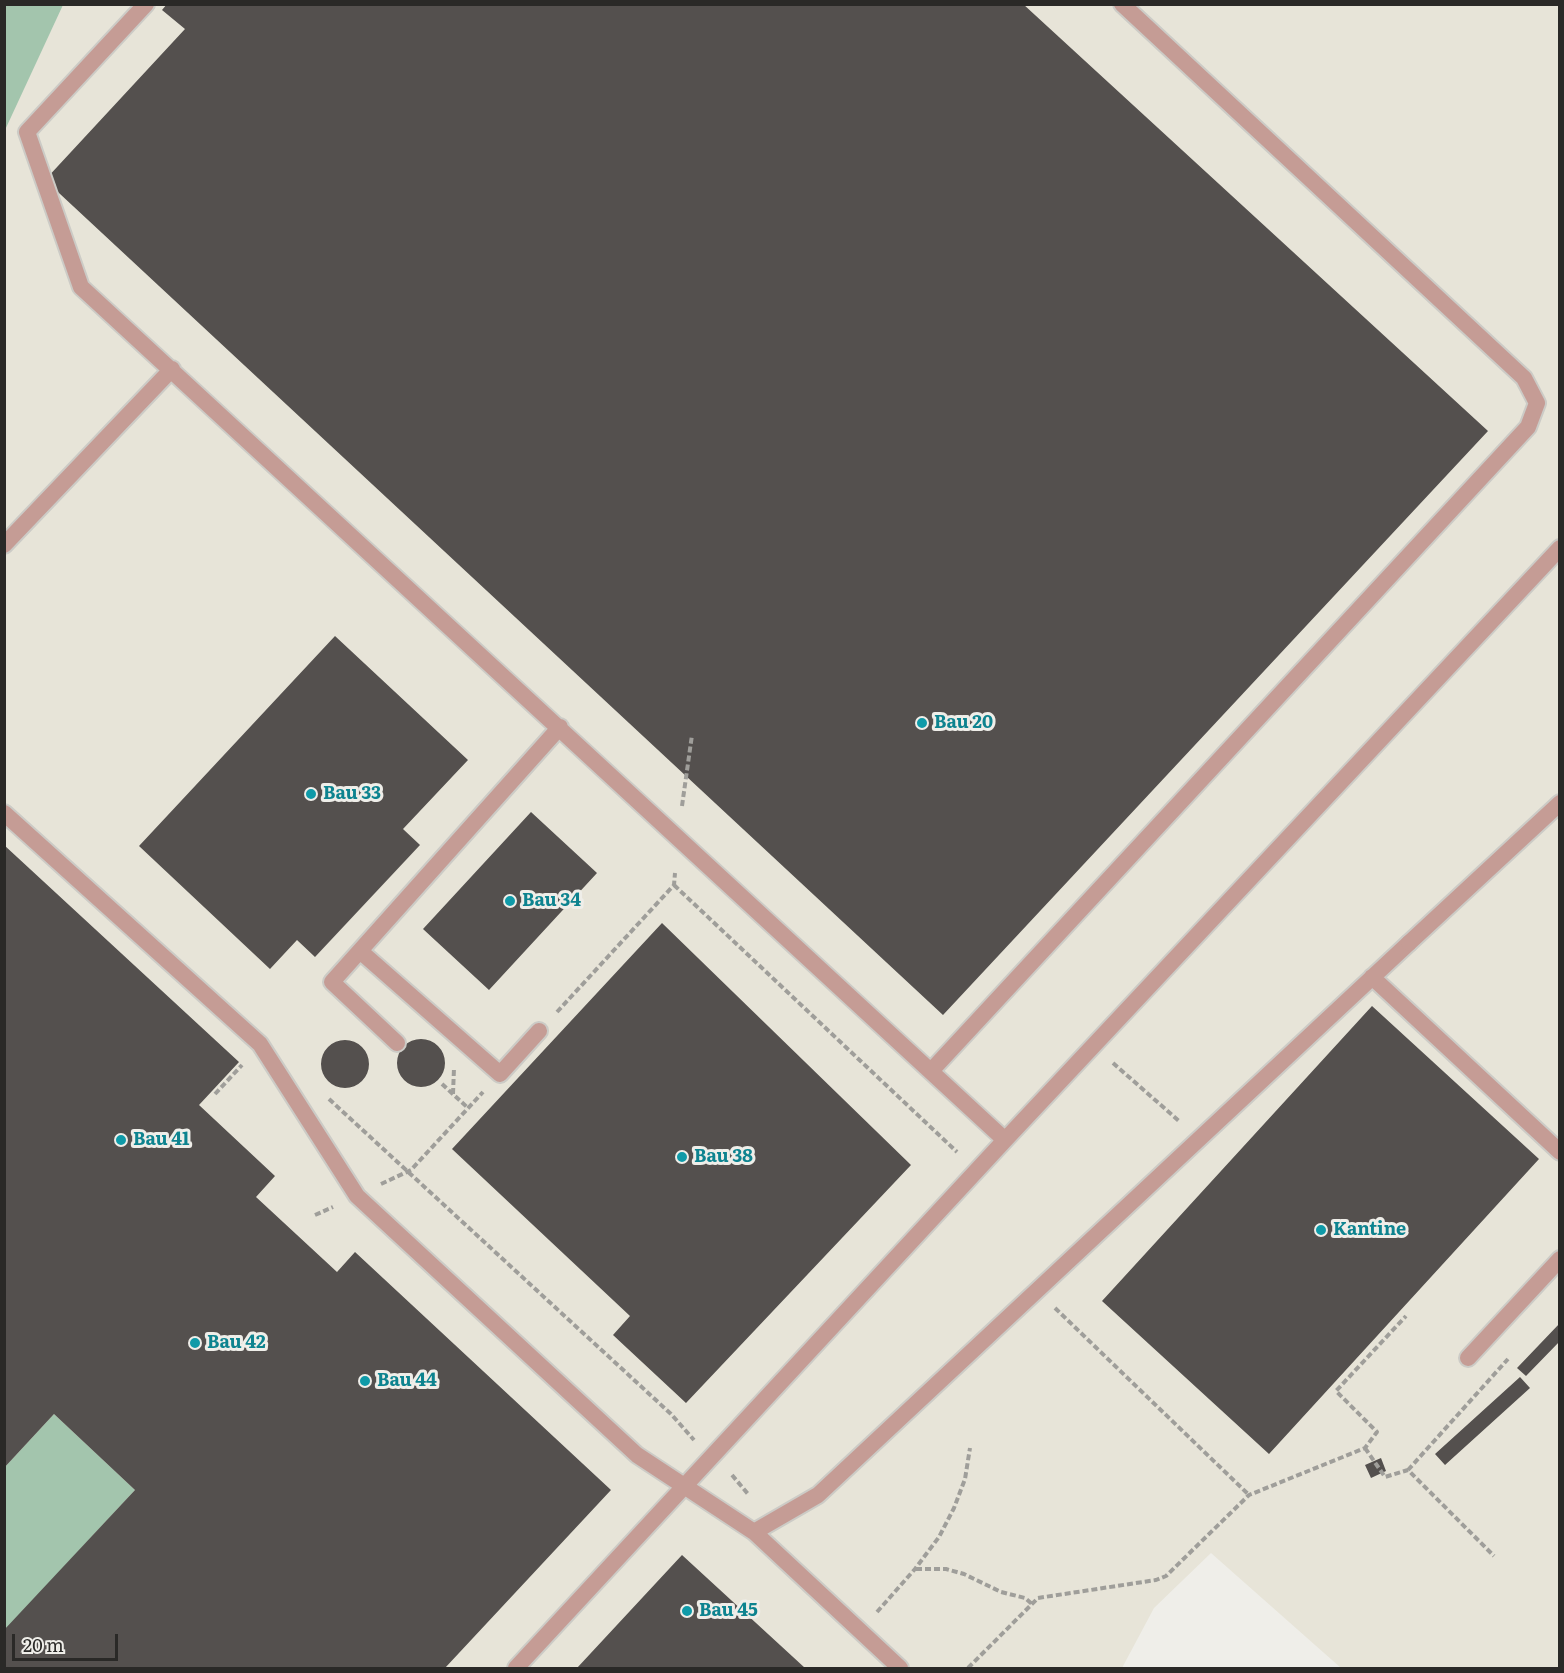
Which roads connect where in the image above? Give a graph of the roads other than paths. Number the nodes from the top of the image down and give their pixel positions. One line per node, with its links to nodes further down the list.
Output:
1 (146, 4): 3 (street)
2 (1122, 4): 13 (street)
3 (172, 369): 4 (street); 6 (street)
4 (4, 545)
5 (1560, 548): 14 (street)
6 (560, 727): 9 (street); 13 (street)
7 (1560, 803): 10 (street)
8 (4, 813): 18 (street)
9 (360, 951): 11 (street); 12 (street)
10 (1372, 977): 15 (street); 19 (street)
11 (539, 1031)
12 (397, 1043)
13 (931, 1071): 14 (street)
14 (1005, 1140): 18 (street)
15 (1560, 1152)
16 (1560, 1259): 17 (street)
17 (1468, 1358)
18 (686, 1486): 19 (street); 20 (street)
19 (754, 1532): 21 (street)
20 (516, 1668)
21 (900, 1668)

